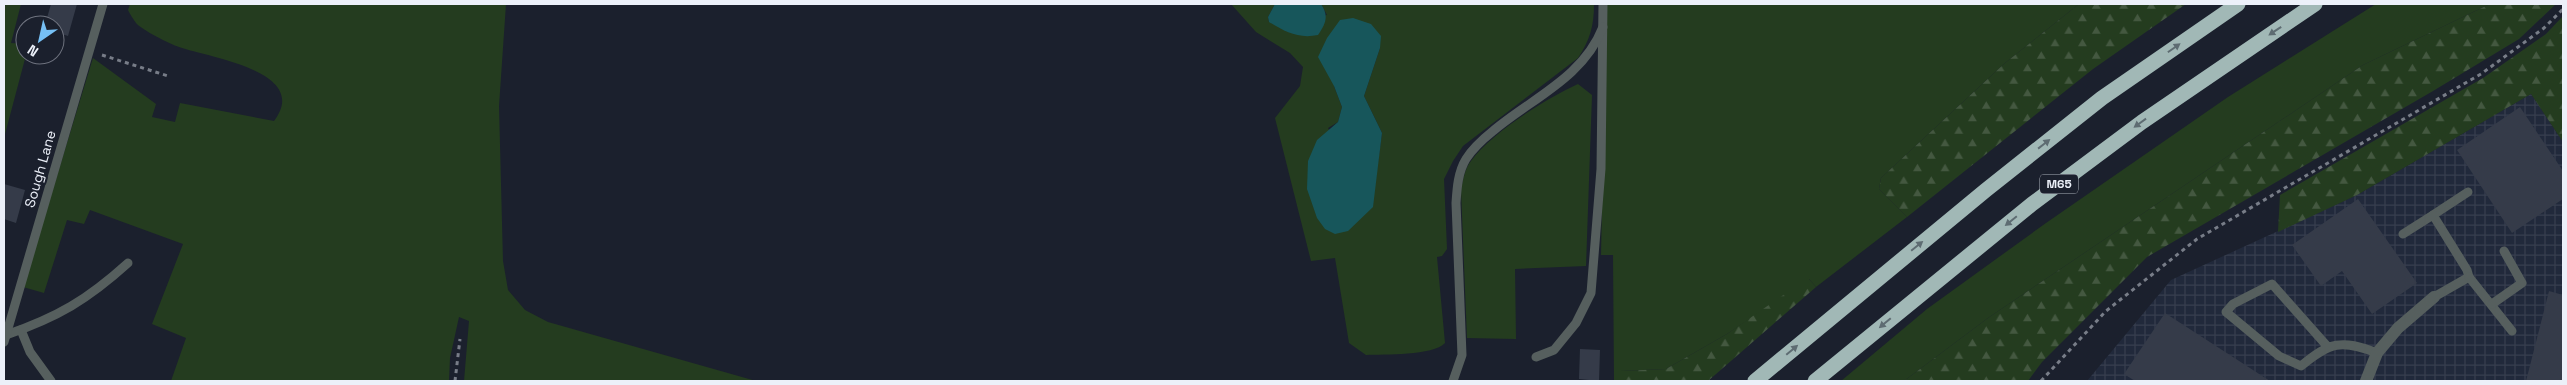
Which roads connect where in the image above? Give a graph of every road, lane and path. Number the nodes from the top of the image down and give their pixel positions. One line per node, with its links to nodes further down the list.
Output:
1 (103, 4): 7 (lane, Sough Lane)
2 (1603, 4): 6 (lane)
3 (2238, 4): 27 (highway, one-way to 3)
4 (2315, 4): 28 (highway, M65, one-way to 28)
5 (2563, 9): 29 (path)
6 (1603, 27): 23 (lane); 26 (lane)
7 (89, 52): 8 (path); 20 (lane, Sough Lane)
8 (168, 76)
9 (2468, 192): 10 (lane)
10 (2433, 215): 11 (lane); 14 (lane)
11 (2403, 234)
12 (2504, 252): 16 (lane)
13 (128, 263): 17 (lane)
14 (2470, 277): 15 (lane); 16 (lane)
15 (2434, 298): 22 (street)
16 (2492, 304): 18 (lane)
17 (20, 330): 20 (lane); 24 (lane)
18 (2512, 331)
19 (460, 338): 25 (path)
20 (5, 339)
21 (2327, 346): 21 (lane); 22 (lane)
22 (2377, 353): 30 (street)
23 (1536, 357)
24 (51, 381)
25 (455, 381)
26 (1453, 381)
27 (1755, 381)
28 (1815, 381)
29 (2041, 381)
30 (2366, 381)

